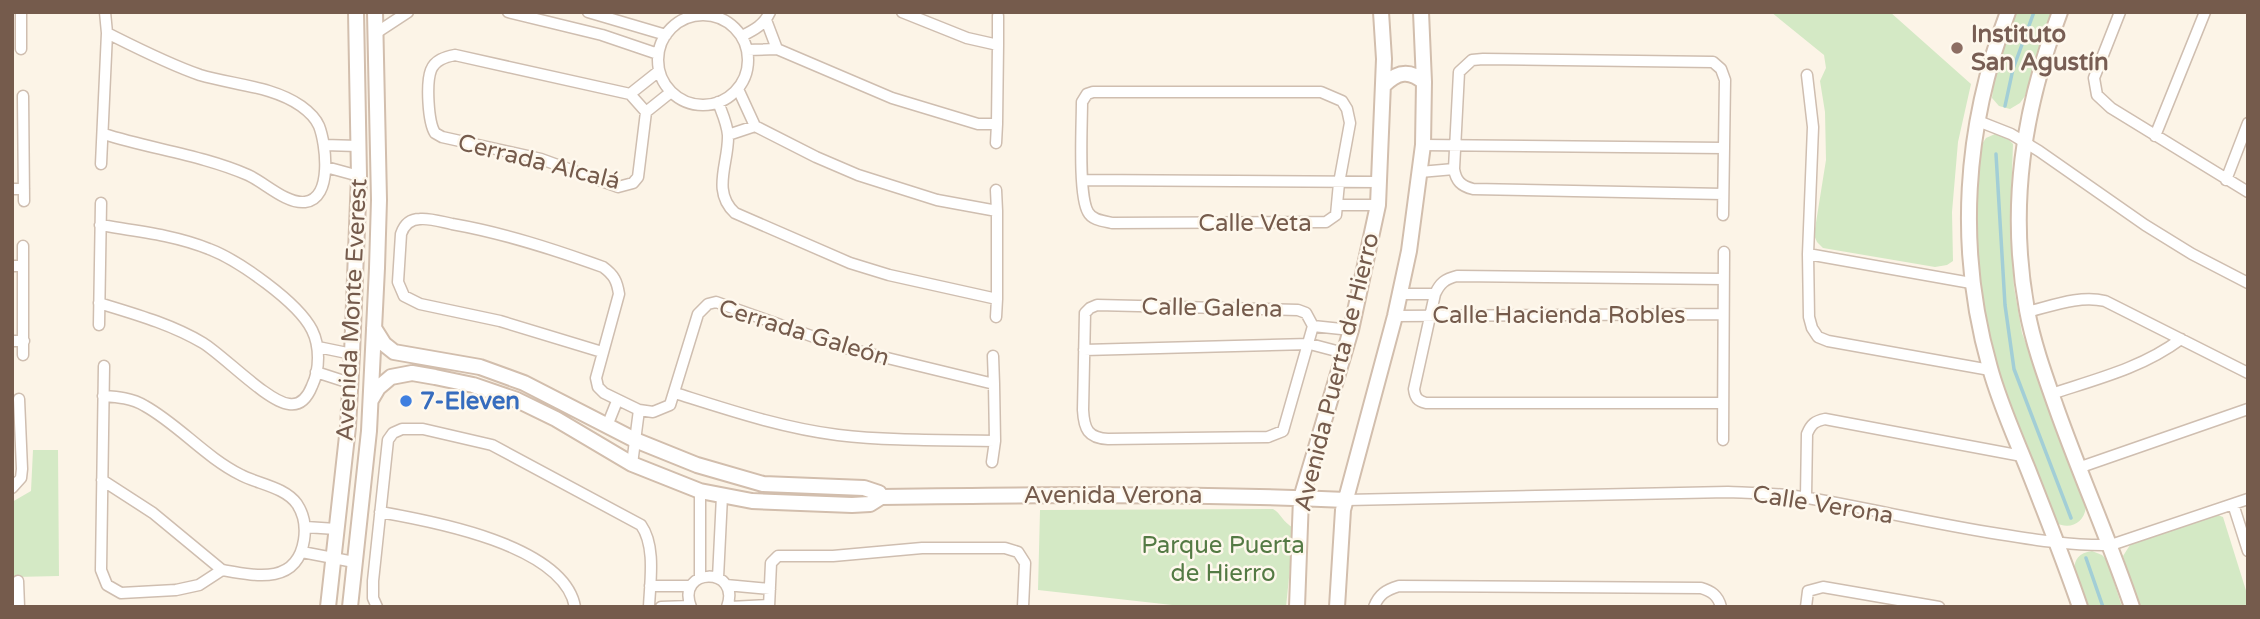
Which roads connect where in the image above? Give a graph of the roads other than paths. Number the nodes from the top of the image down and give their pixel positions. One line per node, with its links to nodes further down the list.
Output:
1 (20, 12): 23 (street)
2 (106, 12): 20 (street)
3 (356, 12): 33 (street, Avenida Monte Everest)
4 (374, 12): 21 (street, Avenida Monte Everest)
5 (408, 12): 21 (street)
6 (508, 12): 29 (street)
7 (588, 12): 22 (street)
8 (672, 12): 19 (street)
9 (902, 12): 25 (street)
10 (1381, 12): 31 (street, Avenida Puerta de Hierro)
11 (1421, 12): 30 (street, Avenida Puerta de Hierro)
12 (2008, 12): 46 (street)
13 (2060, 12): 53 (street)
14 (2120, 12): 52 (street)
15 (2204, 12): 52 (street)
16 (700, 14): 19 (street); 24 (street)
17 (768, 16): 24 (street); 27 (street)
18 (998, 16): 25 (street)
19 (678, 23): 22 (street)
20 (107, 33): 50 (street); 55 (street)
21 (376, 33): 32 (street, Avenida Monte Everest)
22 (666, 35): 29 (street)
23 (16, 36): 26 (street)
24 (742, 36): 28 (street)
25 (998, 45): 48 (street)
26 (21, 49)
27 (777, 49): 28 (street); 48 (street)
28 (747, 51): 38 (street)
29 (658, 54): 34 (street)
30 (1422, 56): 31 (street); 36 (street, Avenida Puerta de Hierro)
31 (1384, 59): 37 (street, Avenida Puerta de Hierro)
32 (377, 67): 33 (street); 86 (street, Avenida Monte Everest)
33 (358, 68): 58 (street, Avenida Monte Everest)
34 (659, 71): 39 (street); 40 (street)
35 (1807, 75): 83 (street)
36 (1424, 82): 37 (street); 56 (street, Avenida Puerta de Hierro)
37 (1384, 85): 67 (street, Avenida Puerta de Hierro)
38 (738, 89): 42 (street); 49 (street)
39 (671, 92): 42 (street); 45 (street)
40 (630, 94): 45 (street); 45 (street, Cerrada Alcalá)
41 (23, 96): 44 (street)
42 (718, 103): 51 (street)
43 (12, 110): 44 (street)
44 (24, 110): 70 (street)
45 (646, 112)
46 (1978, 121): 53 (street); 88 (street)
47 (2248, 123): 66 (street)
48 (997, 124): 54 (street)
49 (755, 126): 51 (street); 78 (street)
50 (104, 134): 60 (street); 61 (street)
51 (728, 135): 92 (street)
52 (2155, 136): 66 (street)
53 (2023, 141): 89 (street); 94 (street)
54 (996, 143)
55 (324, 145): 58 (street); 61 (street)
56 (1423, 145): 57 (street); 63 (street, Avenida Puerta de Hierro)
57 (1456, 145): 59 (street); 59 (street); 62 (street)
58 (358, 146): 64 (street, Avenida Monte Everest)
59 (1724, 148): 73 (street)
60 (101, 164)
61 (326, 167): 64 (street)
62 (1454, 169): 63 (street); 73 (street)
63 (1420, 172): 90 (street, Avenida Puerta de Hierro)
64 (359, 176): 85 (street, Avenida Monte Everest)
65 (1083, 180): 68 (street); 68 (street, Calle Veta); 76 (street, Calle Veta)
66 (2227, 180): 72 (street)
67 (1379, 182): 68 (street); 77 (street, Avenida Puerta de Hierro)
68 (1339, 183): 76 (street, Calle Veta)
69 (12, 189): 70 (street)
70 (24, 190): 74 (street)
71 (996, 190): 78 (street)
72 (2248, 192)
73 (1723, 194): 79 (street)
74 (24, 201)
75 (101, 203): 80 (street)
76 (1337, 205): 77 (street)
77 (1378, 205): 102 (street, Avenida Puerta de Hierro)
78 (997, 211): 92 (street)
79 (1723, 215)
80 (100, 225): 93 (street); 107 (street)
81 (23, 246): 84 (street)
82 (1724, 252): 87 (street)
83 (1808, 254): 88 (street); 117 (street)
84 (18, 266): 105 (street)
85 (355, 266): 86 (street); 113 (street, Avenida Monte Everest)
86 (377, 268): 101 (street, Avenida Monte Everest)
87 (1723, 279): 91 (street, Calle Hacienda Robles); 95 (street)
88 (1971, 283): 117 (street)
89 (2248, 283)
90 (1400, 294): 91 (street, Calle Hacienda Robles); 96 (street, Avenida Puerta de Hierro)
91 (1435, 294): 97 (street)
92 (997, 299): 98 (street)
93 (99, 303): 99 (street); 116 (street)
94 (2027, 312): 103 (street); 123 (street)
95 (1723, 314): 97 (street, Calle Hacienda Robles); 128 (street)
96 (1395, 316): 97 (street, Calle Hacienda Robles); 150 (street, Avenida Puerta de Hierro)
97 (1429, 316): 128 (street)
98 (996, 317)
99 (99, 325)
100 (1313, 326): 102 (street); 106 (street, Calle Galena); 108 (street, Calle Galena)
101 (374, 328): 111 (street, Avenida Verona); 126 (street, Avenida Monte Everest)
102 (1351, 330): 110 (street, Avenida Puerta de Hierro)
103 (2181, 339): 119 (street); 123 (street)
104 (12, 341): 105 (street)
105 (24, 341): 112 (street)
106 (1310, 344): 108 (street); 108 (street, Calle Galena); 110 (street)
107 (318, 347): 113 (street); 116 (street)
108 (1084, 350)
109 (602, 352): 109 (street); 127 (street)
110 (1343, 353): 148 (street, Avenida Puerta de Hierro)
111 (412, 354): 118 (street); 132 (street, Avenida Verona)
112 (23, 355)
113 (352, 355): 120 (street, Avenida Monte Everest)
114 (993, 356): 121 (street)
115 (104, 366): 124 (street)
116 (317, 367): 120 (street)
117 (1990, 370): 137 (street)
118 (412, 373): 126 (street); 140 (street, Avenida Verona)
119 (2248, 373)
120 (350, 383): 136 (street, Avenida Monte Everest)
121 (994, 384): 122 (street, Cerrada Galeón); 135 (street)
122 (675, 393): 130 (street); 135 (street)
123 (2051, 394): 141 (street)
124 (103, 396): 142 (street); 153 (street)
125 (19, 399): 131 (street)
126 (371, 400): 138 (street, Avenida Monte Everest)
127 (617, 401): 130 (street); 132 (street)
128 (1722, 403): 134 (street)
129 (2248, 409): 141 (street)
130 (639, 410): 133 (street)
131 (16, 415): 143 (street)
132 (607, 426): 133 (street, Avenida Verona)
133 (635, 440): 140 (street); 146 (street, Avenida Verona)
134 (1723, 440)
135 (995, 441): 139 (street)
136 (344, 455): 138 (street); 154 (street, Avenida Monte Everest)
137 (2022, 456): 147 (street); 155 (street)
138 (366, 457): 160 (street, Avenida Monte Everest)
139 (992, 462)
140 (632, 464): 144 (street, Avenida Verona)
141 (2078, 468): 156 (street)
142 (102, 480): 161 (street); 161 (street)
143 (14, 486)
144 (700, 491): 145 (street, Avenida Verona); 162 (street)
145 (722, 496): 146 (street, Avenida Verona); 163 (street)
146 (881, 497): 148 (street, Avenida Verona)
147 (1806, 497): 150 (street, Calle Verona); 155 (street, Calle Verona)
148 (1301, 498): 150 (street, Avenida Verona); 180 (street, Avenida Puerta de Hierro)
149 (2248, 499): 151 (street, Calle Verona)
150 (1346, 500): 181 (street, Avenida Puerta de Hierro)
151 (2233, 505): 156 (street, Calle Verona); 157 (street)
152 (380, 512): 166 (street); 170 (street); 175 (street)
153 (306, 527): 154 (street); 158 (street)
154 (336, 530): 159 (street, Avenida Monte Everest)
155 (2058, 543): 156 (street, Calle Verona); 186 (street)
156 (2111, 545): 187 (street)
157 (2248, 551)
158 (302, 552): 159 (street); 161 (street)
159 (332, 558): 160 (street); 173 (street, Avenida Monte Everest)
160 (354, 562): 174 (street, Avenida Monte Everest)
161 (222, 570)
162 (700, 578): 163 (street); 167 (street)
163 (718, 578): 165 (street)
164 (18, 581): 169 (street)
165 (726, 585): 168 (street); 178 (street)
166 (650, 586): 167 (street); 176 (street)
167 (691, 586): 171 (street)
168 (770, 589): 172 (street); 179 (street)
169 (16, 600)
170 (376, 606)
171 (690, 606): 177 (street)
172 (769, 606): 178 (street)
173 (328, 607)
174 (351, 607)
175 (575, 607)
176 (649, 607)
177 (661, 607)
178 (728, 607)
179 (1023, 607)
180 (1297, 607)
181 (1337, 607)
182 (1374, 607): 183 (street)
183 (1721, 607)
184 (1806, 607): 185 (street)
185 (1938, 607)
186 (2080, 607)
187 (2132, 607)

